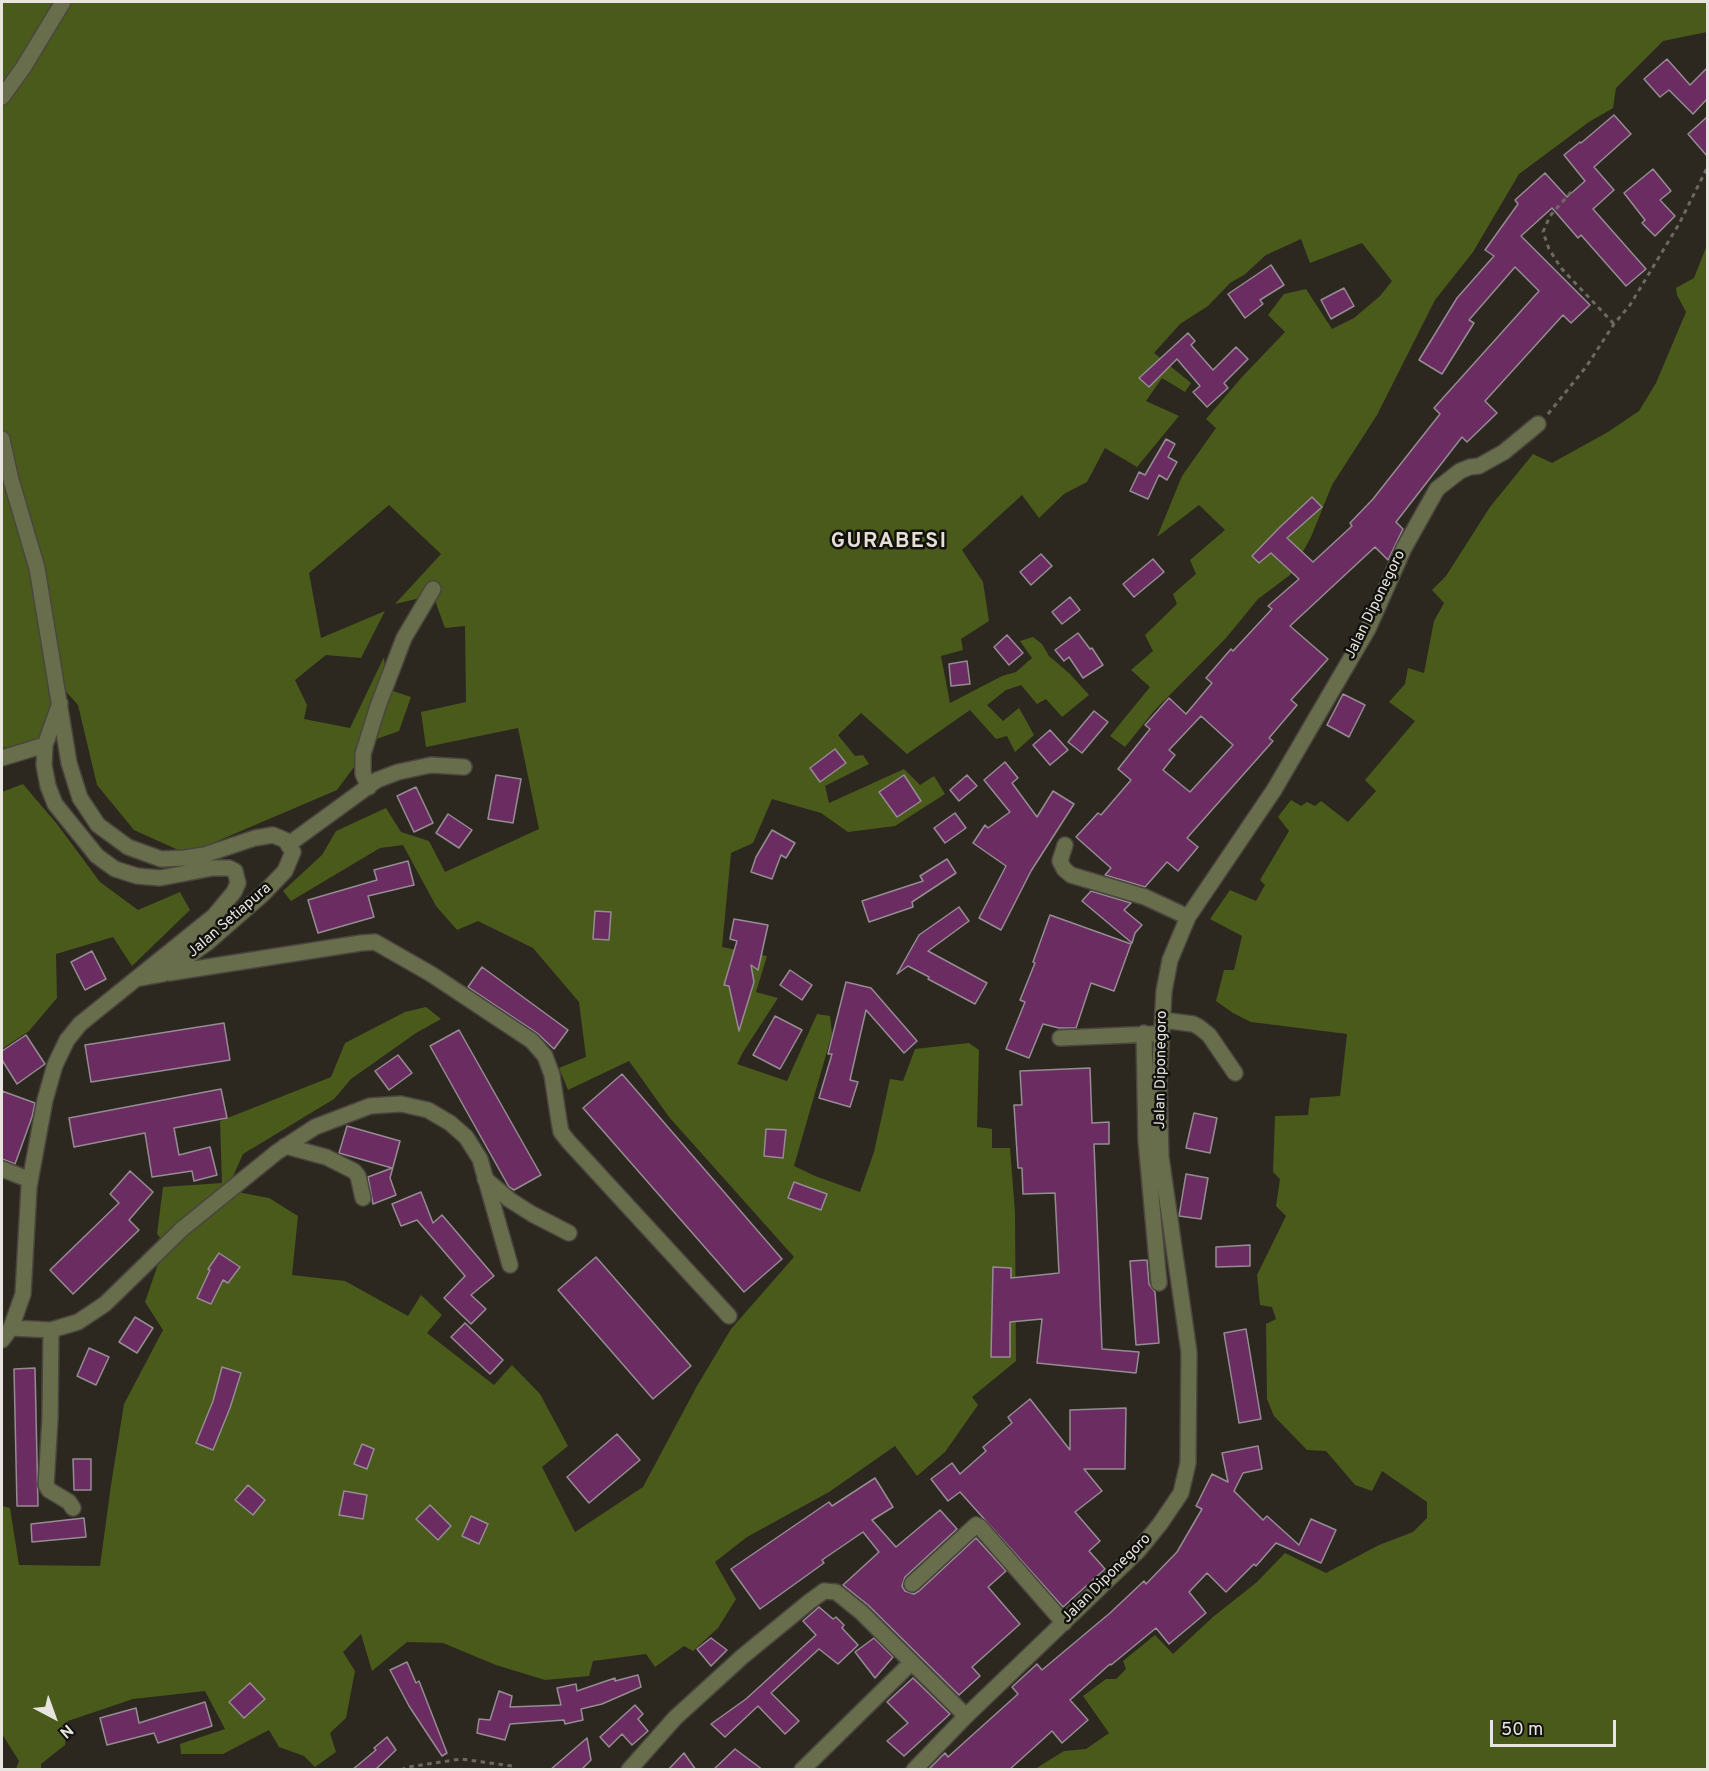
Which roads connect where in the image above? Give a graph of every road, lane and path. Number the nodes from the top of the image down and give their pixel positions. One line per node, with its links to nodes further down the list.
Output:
1 (63, 2): 2 (street)
2 (2, 97)
3 (1707, 166): 5 (path)
4 (1571, 192): 5 (path)
5 (1614, 324): 6 (path)
6 (1538, 424): 16 (street, Jalan Diponegoro)
7 (2, 439): 9 (street, Jalan Setiapura)
8 (433, 589): 13 (street)
9 (60, 703): 10 (street, Jalan Setiapura); 14 (street, Jalan Setiapura)
10 (45, 746): 11 (street); 18 (street, Jalan Setiapura)
11 (2, 758)
12 (464, 767): 13 (street)
13 (369, 788): 14 (street)
14 (289, 844): 17 (street, Jalan Setiapura)
15 (1065, 845): 16 (street)
16 (1188, 917): 19 (street, Jalan Diponegoro)
17 (163, 974): 18 (street, Jalan Setiapura); 31 (street)
18 (133, 980): 26 (street, Jalan Setiapura)
19 (1163, 1027): 20 (street); 22 (street); 36 (street, Jalan Diponegoro)
20 (1144, 1034): 21 (street); 30 (street)
21 (1060, 1038)
22 (1235, 1073)
23 (285, 1146): 25 (street); 27 (street); 32 (street)
24 (2, 1169): 26 (street)
25 (485, 1179): 28 (street); 29 (street)
26 (30, 1180): 33 (street, Jalan Setiapura)
27 (363, 1198)
28 (569, 1233)
29 (510, 1265)
30 (1159, 1283)
31 (729, 1316)
32 (51, 1330): 33 (street); 34 (street)
33 (6, 1334)
34 (73, 1508)
35 (912, 1584): 36 (street)
36 (1064, 1623): 38 (street, Jalan Diponegoro)
37 (911, 1663): 38 (street); 41 (street); 42 (street)
38 (966, 1716): 43 (street, Jalan Diponegoro)
39 (401, 1770): 40 (path)
40 (516, 1770)
41 (629, 1770)
42 (802, 1770)
43 (914, 1770)

